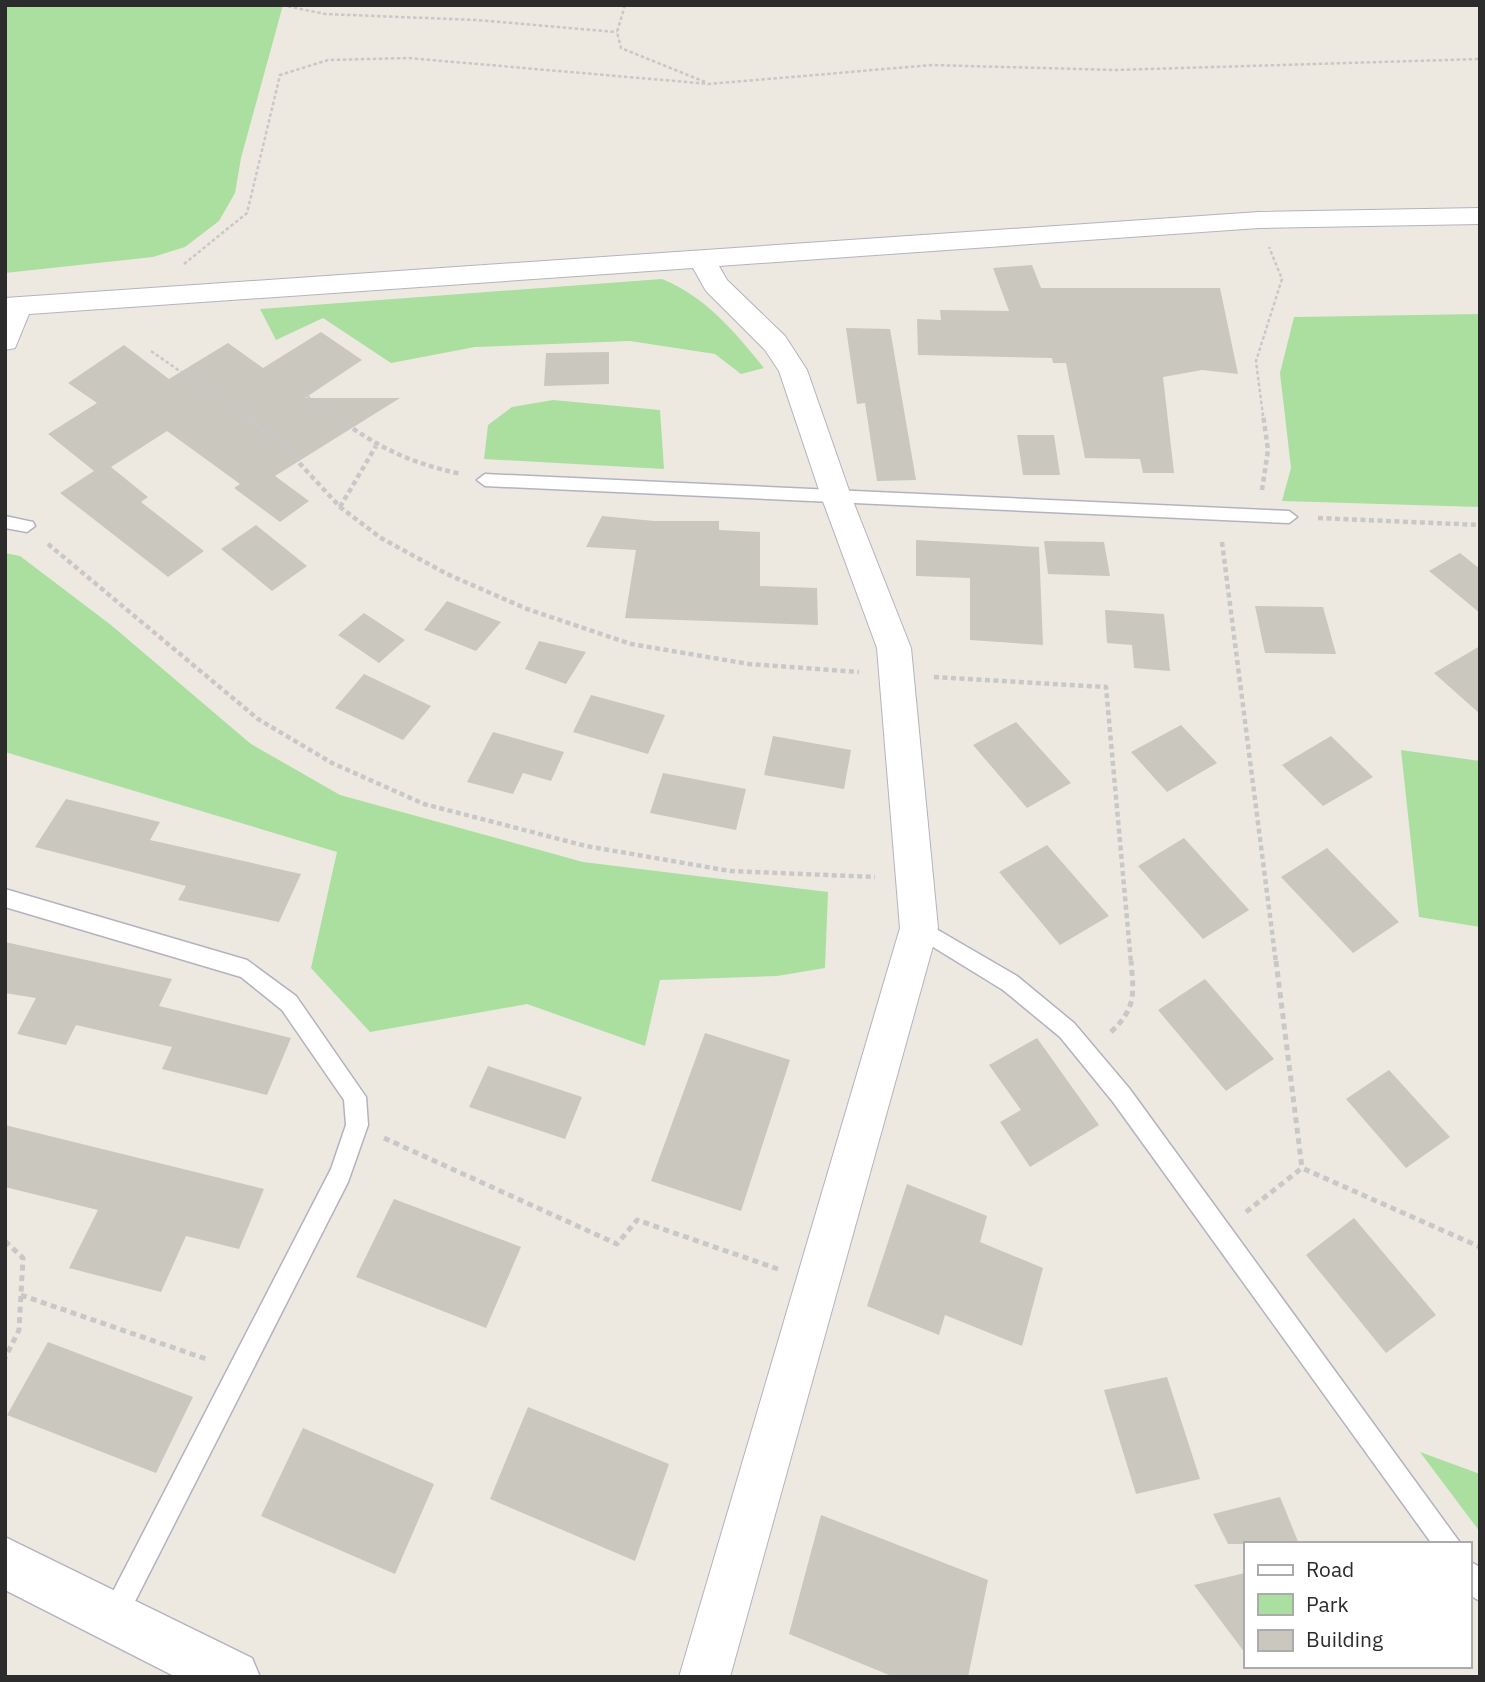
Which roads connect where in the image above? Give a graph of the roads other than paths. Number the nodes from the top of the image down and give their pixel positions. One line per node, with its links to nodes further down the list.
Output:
1 (1480, 216): 2 (street)
2 (701, 258): 3 (street); 6 (street)
3 (12, 307): 4 (street)
4 (5, 341)
5 (485, 480): 6 (lane)
6 (836, 496): 7 (lane); 11 (street)
7 (1289, 517)
8 (5, 522): 9 (lane)
9 (27, 526)
10 (5, 898): 14 (lane)
11 (919, 928): 12 (lane); 16 (street)
12 (1447, 1542)
13 (5, 1563): 14 (street)
14 (114, 1616): 15 (street)
15 (233, 1677)
16 (704, 1677)

